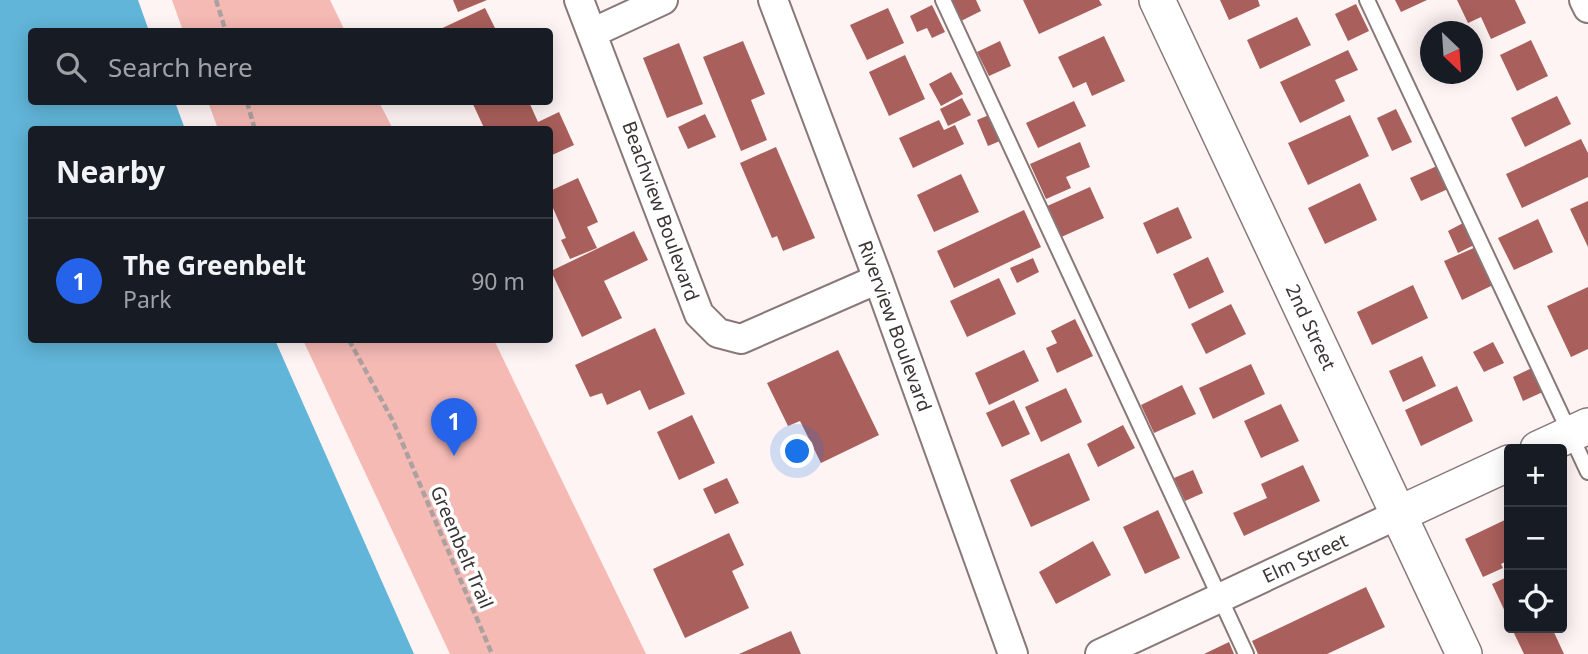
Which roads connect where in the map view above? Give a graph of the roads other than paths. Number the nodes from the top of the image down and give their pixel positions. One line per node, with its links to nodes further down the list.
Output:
1 (579, 0): 9 (street, Beachview Boulevard)
2 (663, 0): 9 (street)
3 (773, 0): 10 (street, Riverview Boulevard)
4 (943, 0): 16 (lane)
5 (1157, 0): 15 (street, 2nd Street)
6 (1367, 0): 11 (lane)
7 (1584, 0): 8 (street)
8 (1588, 8)
9 (594, 32): 10 (street, Beachview Boulevard)
10 (878, 279): 17 (street, Riverview Boulevard)
11 (1579, 430): 12 (street); 14 (lane)
12 (1549, 444)
13 (1504, 465): 15 (street, Elm Street)
14 (1588, 472)
15 (1399, 514): 16 (street, Elm Street); 20 (street, 2nd Street)
16 (1220, 598): 18 (street, Elm Street); 19 (lane)
17 (1013, 654)
18 (1100, 654)
19 (1246, 654)
20 (1464, 654)

